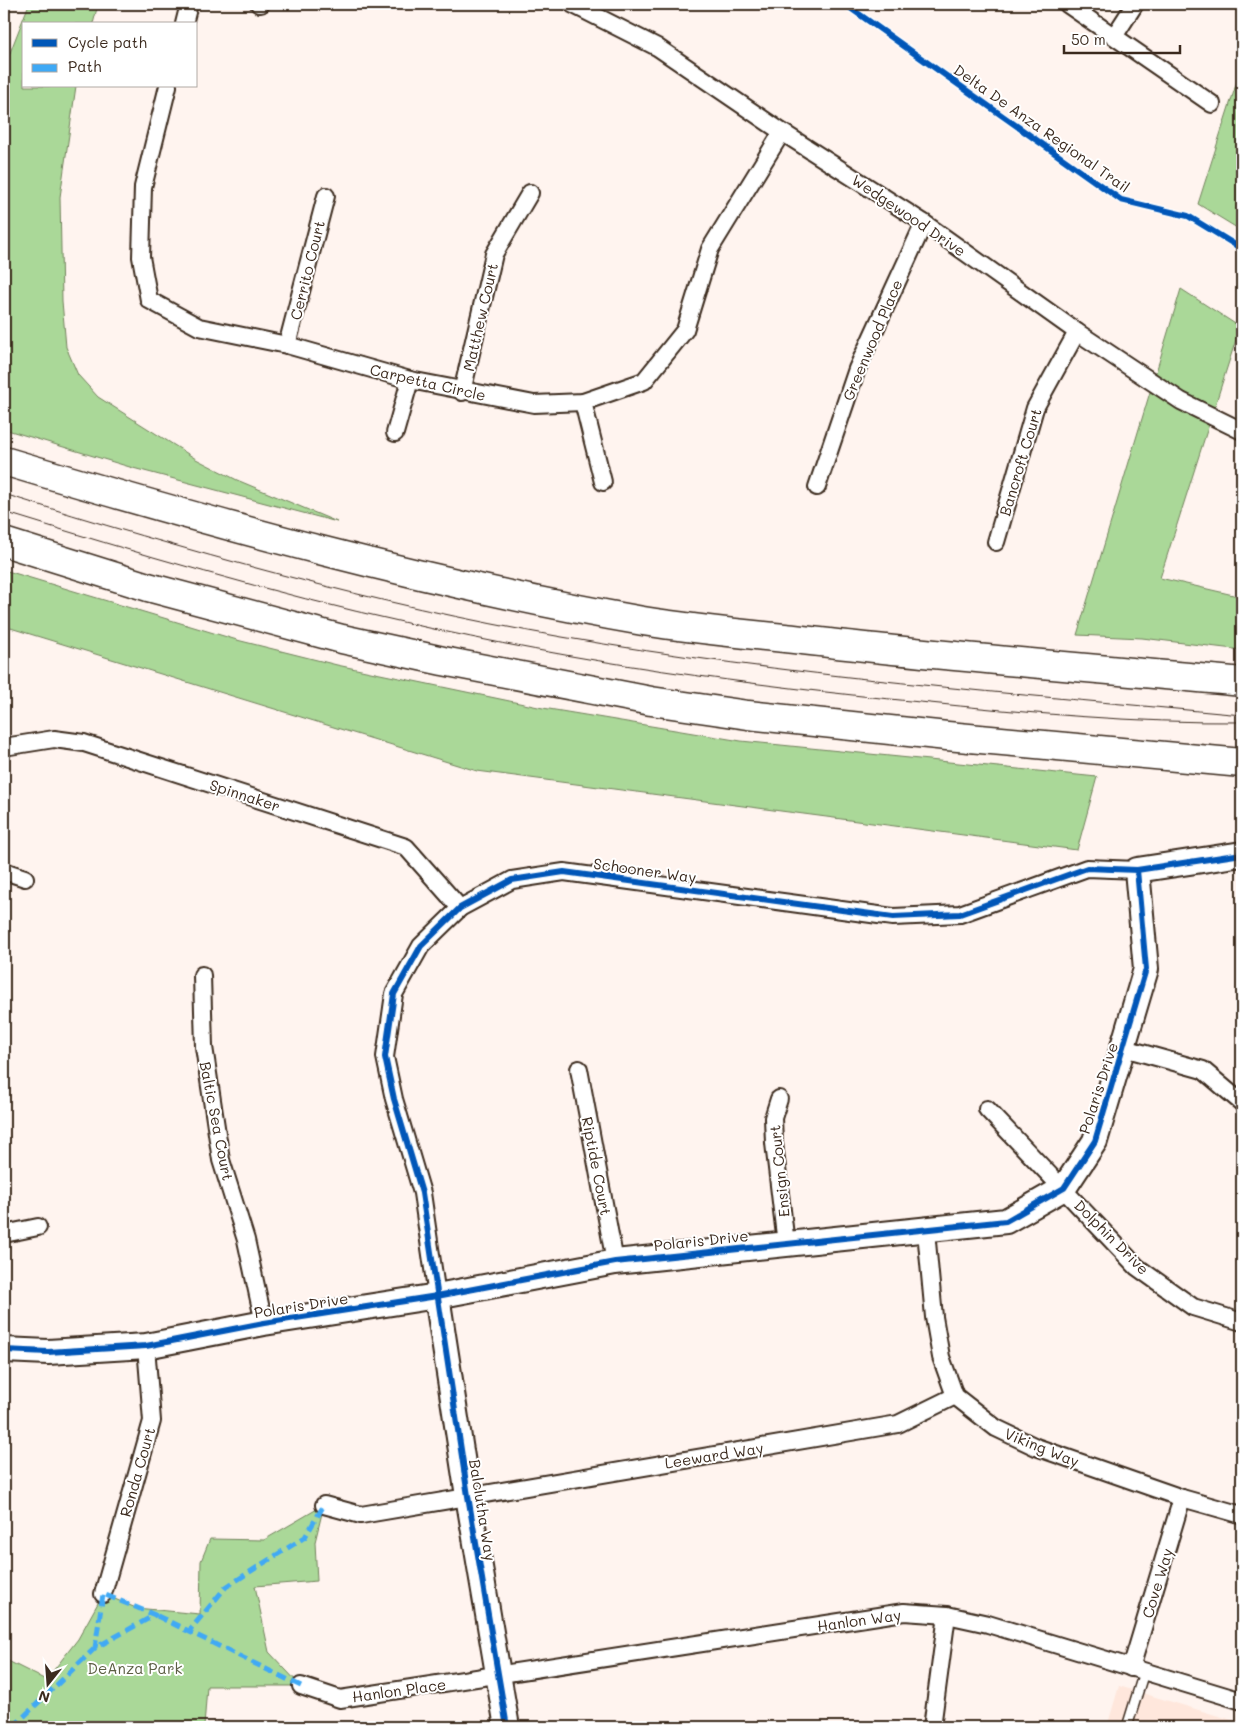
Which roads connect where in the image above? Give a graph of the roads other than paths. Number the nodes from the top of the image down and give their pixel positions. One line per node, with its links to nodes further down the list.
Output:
1 (190, 4): 5 (street)
2 (572, 4): 9 (street, Wedgewood Drive)
3 (1067, 4): 6 (street)
4 (1136, 4): 6 (street)
5 (185, 22)
6 (1115, 36): 8 (street)
7 (167, 88): 14 (street, Carpetta Circle)
8 (1212, 104)
9 (782, 132): 12 (street, Wedgewood Drive); 17 (street, Carpetta Circle)
10 (530, 193): 16 (street, Matthew Court)
11 (326, 196): 14 (street, Cerrito Court)
12 (924, 223): 13 (street, Wedgewood Drive); 22 (street, Greenwood Place)
13 (1077, 332): 18 (street, Wedgewood Drive); 24 (street, Bancroft Court)
14 (288, 345): 15 (street, Carpetta Circle)
15 (410, 380): 16 (street, Carpetta Circle); 19 (street)
16 (462, 392): 17 (street, Carpetta Circle)
17 (583, 402): 21 (street)
18 (1242, 431)
19 (395, 433)
20 (4, 461): 25 (highway)
21 (602, 482)
22 (816, 487)
23 (4, 542): 27 (highway)
24 (996, 542)
25 (1242, 682)
26 (4, 747): 32 (street, Spinnaker)
27 (1242, 763)
28 (1242, 854): 29 (street, Schooner Way)
29 (1137, 870): 32 (street, Schooner Way); 34 (street, Polaris Drive)
30 (4, 871): 31 (street)
31 (25, 878)
32 (460, 908): 45 (street, Schooner Way)
33 (202, 975): 47 (street, Baltic Sea Court)
34 (1124, 1048): 37 (street); 39 (street, Polaris Drive)
35 (579, 1069): 44 (street, Riptide Court)
36 (779, 1099): 43 (street, Ensign Court)
37 (1242, 1102)
38 (987, 1109): 39 (street, Dolphin Drive)
39 (1064, 1188): 41 (street, Polaris Drive); 46 (street, Dolphin Drive)
40 (38, 1227): 42 (street)
41 (926, 1230): 43 (street, Polaris Drive); 50 (street)
42 (4, 1234)
43 (786, 1244): 44 (street, Polaris Drive)
44 (615, 1262): 45 (street, Polaris Drive)
45 (437, 1296): 47 (street, Polaris Drive); 51 (street, Balclutha Way)
46 (1242, 1322)
47 (264, 1323): 48 (street, Polaris Drive)
48 (146, 1346): 49 (street, Polaris Drive); 55 (street, Ronda Court)
49 (4, 1350)
50 (956, 1396): 51 (street, Leeward Way); 52 (street, Viking Way)
51 (468, 1496): 53 (street, Leeward Way); 58 (street, Balclutha Way)
52 (1182, 1498): 54 (street, Viking Way); 57 (street, Cove Way)
53 (324, 1505)
54 (1242, 1515)
55 (103, 1594)
56 (947, 1616): 57 (street, Hanlon Way); 58 (street, Hanlon Way); 62 (street)
57 (1138, 1670): 60 (street, Hanlon Way); 63 (lane)
58 (498, 1676): 59 (street, Hanlon Place); 61 (street, Balclutha Way)
59 (301, 1686)
60 (1242, 1702)
61 (507, 1727)
62 (932, 1727)
63 (1127, 1727)

